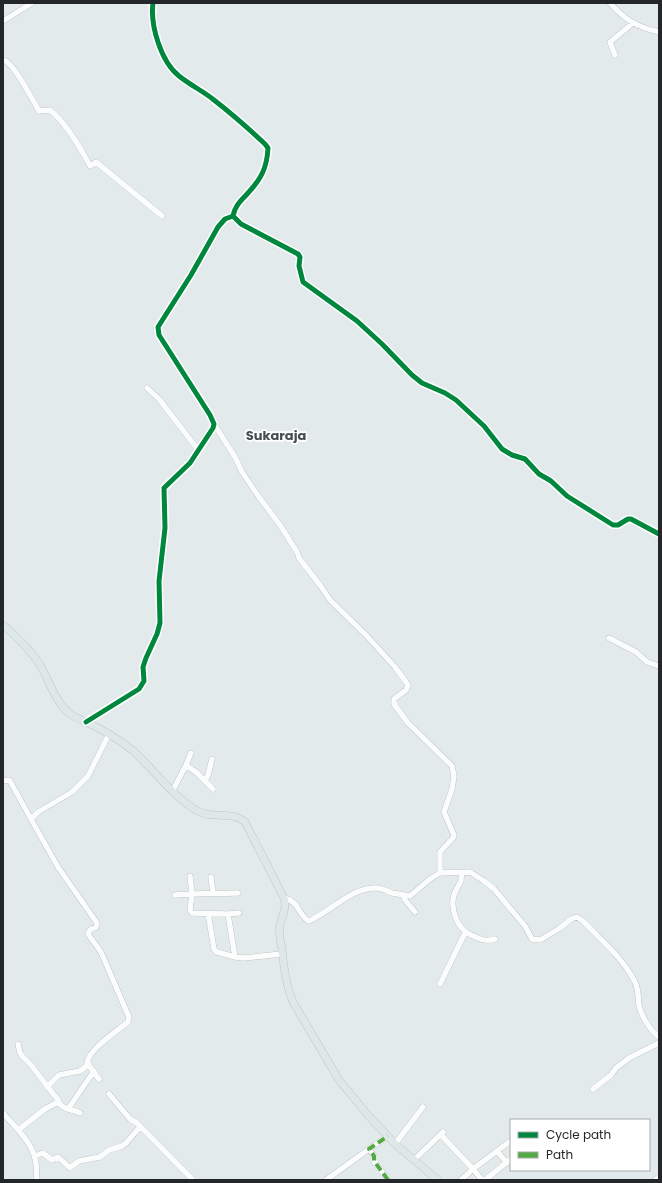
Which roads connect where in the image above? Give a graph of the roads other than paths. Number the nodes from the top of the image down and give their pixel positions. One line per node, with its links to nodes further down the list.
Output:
1 (32, 3): 4 (street)
2 (153, 3): 10 (street)
3 (610, 3): 5 (street)
4 (3, 21)
5 (633, 23): 6 (street); 7 (street)
6 (659, 32)
7 (615, 55)
8 (3, 60): 9 (street)
9 (162, 216)
10 (232, 216): 12 (street); 14 (street)
11 (147, 388): 13 (street)
12 (214, 424): 13 (street); 29 (street)
13 (199, 451): 18 (street)
14 (659, 534)
15 (3, 625): 18 (main road)
16 (610, 638): 17 (street)
17 (659, 666)
18 (86, 722): 19 (main road)
19 (109, 734): 26 (main road); 27 (street)
20 (191, 753): 22 (street)
21 (212, 758): 24 (street)
22 (186, 765): 24 (street); 26 (street)
23 (3, 781): 27 (street)
24 (205, 781): 25 (street)
25 (213, 789)
26 (172, 792): 37 (main road)
27 (31, 819): 50 (street)
28 (462, 872): 29 (street); 42 (street); 47 (street)
29 (440, 873): 36 (street)
30 (190, 876): 33 (street)
31 (211, 877): 32 (street)
32 (213, 893): 33 (street); 34 (street)
33 (192, 894): 35 (street); 39 (street)
34 (238, 894)
35 (175, 895)
36 (404, 895): 37 (street); 38 (street)
37 (284, 898): 44 (main road)
38 (415, 912)
39 (208, 913): 41 (street); 45 (street)
40 (239, 913): 41 (street)
41 (228, 914): 45 (street)
42 (465, 933): 43 (street); 46 (street)
43 (495, 939)
44 (282, 954): 45 (street); 63 (main road)
45 (235, 957)
46 (440, 984)
47 (659, 1037)
48 (659, 1042): 54 (street)
49 (18, 1044): 53 (street)
50 (88, 1064): 51 (street); 53 (street)
51 (94, 1071): 52 (street); 58 (street)
52 (99, 1079)
53 (47, 1087): 56 (street)
54 (593, 1089)
55 (109, 1094): 61 (street)
56 (59, 1104): 58 (street); 62 (street)
57 (423, 1107): 65 (street)
58 (68, 1109): 60 (street)
59 (3, 1113): 62 (street)
60 (80, 1113)
61 (140, 1127): 68 (street); 74 (street)
62 (18, 1130): 68 (street)
63 (388, 1136): 65 (main road); 66 (street)
64 (509, 1142): 67 (street)
65 (395, 1144): 69 (main road)
66 (369, 1149): 75 (street); 76 (street)
67 (497, 1151): 70 (street); 71 (street)
68 (35, 1156): 73 (street)
69 (415, 1160): 71 (street); 77 (main road)
70 (509, 1161): 80 (street)
71 (473, 1169): 78 (street); 79 (street)
72 (659, 1177): 81 (street)
73 (36, 1180)
74 (193, 1180)
75 (326, 1180)
76 (388, 1180)
77 (438, 1180)
78 (461, 1180)
79 (482, 1180)
80 (485, 1180)
81 (655, 1180)

